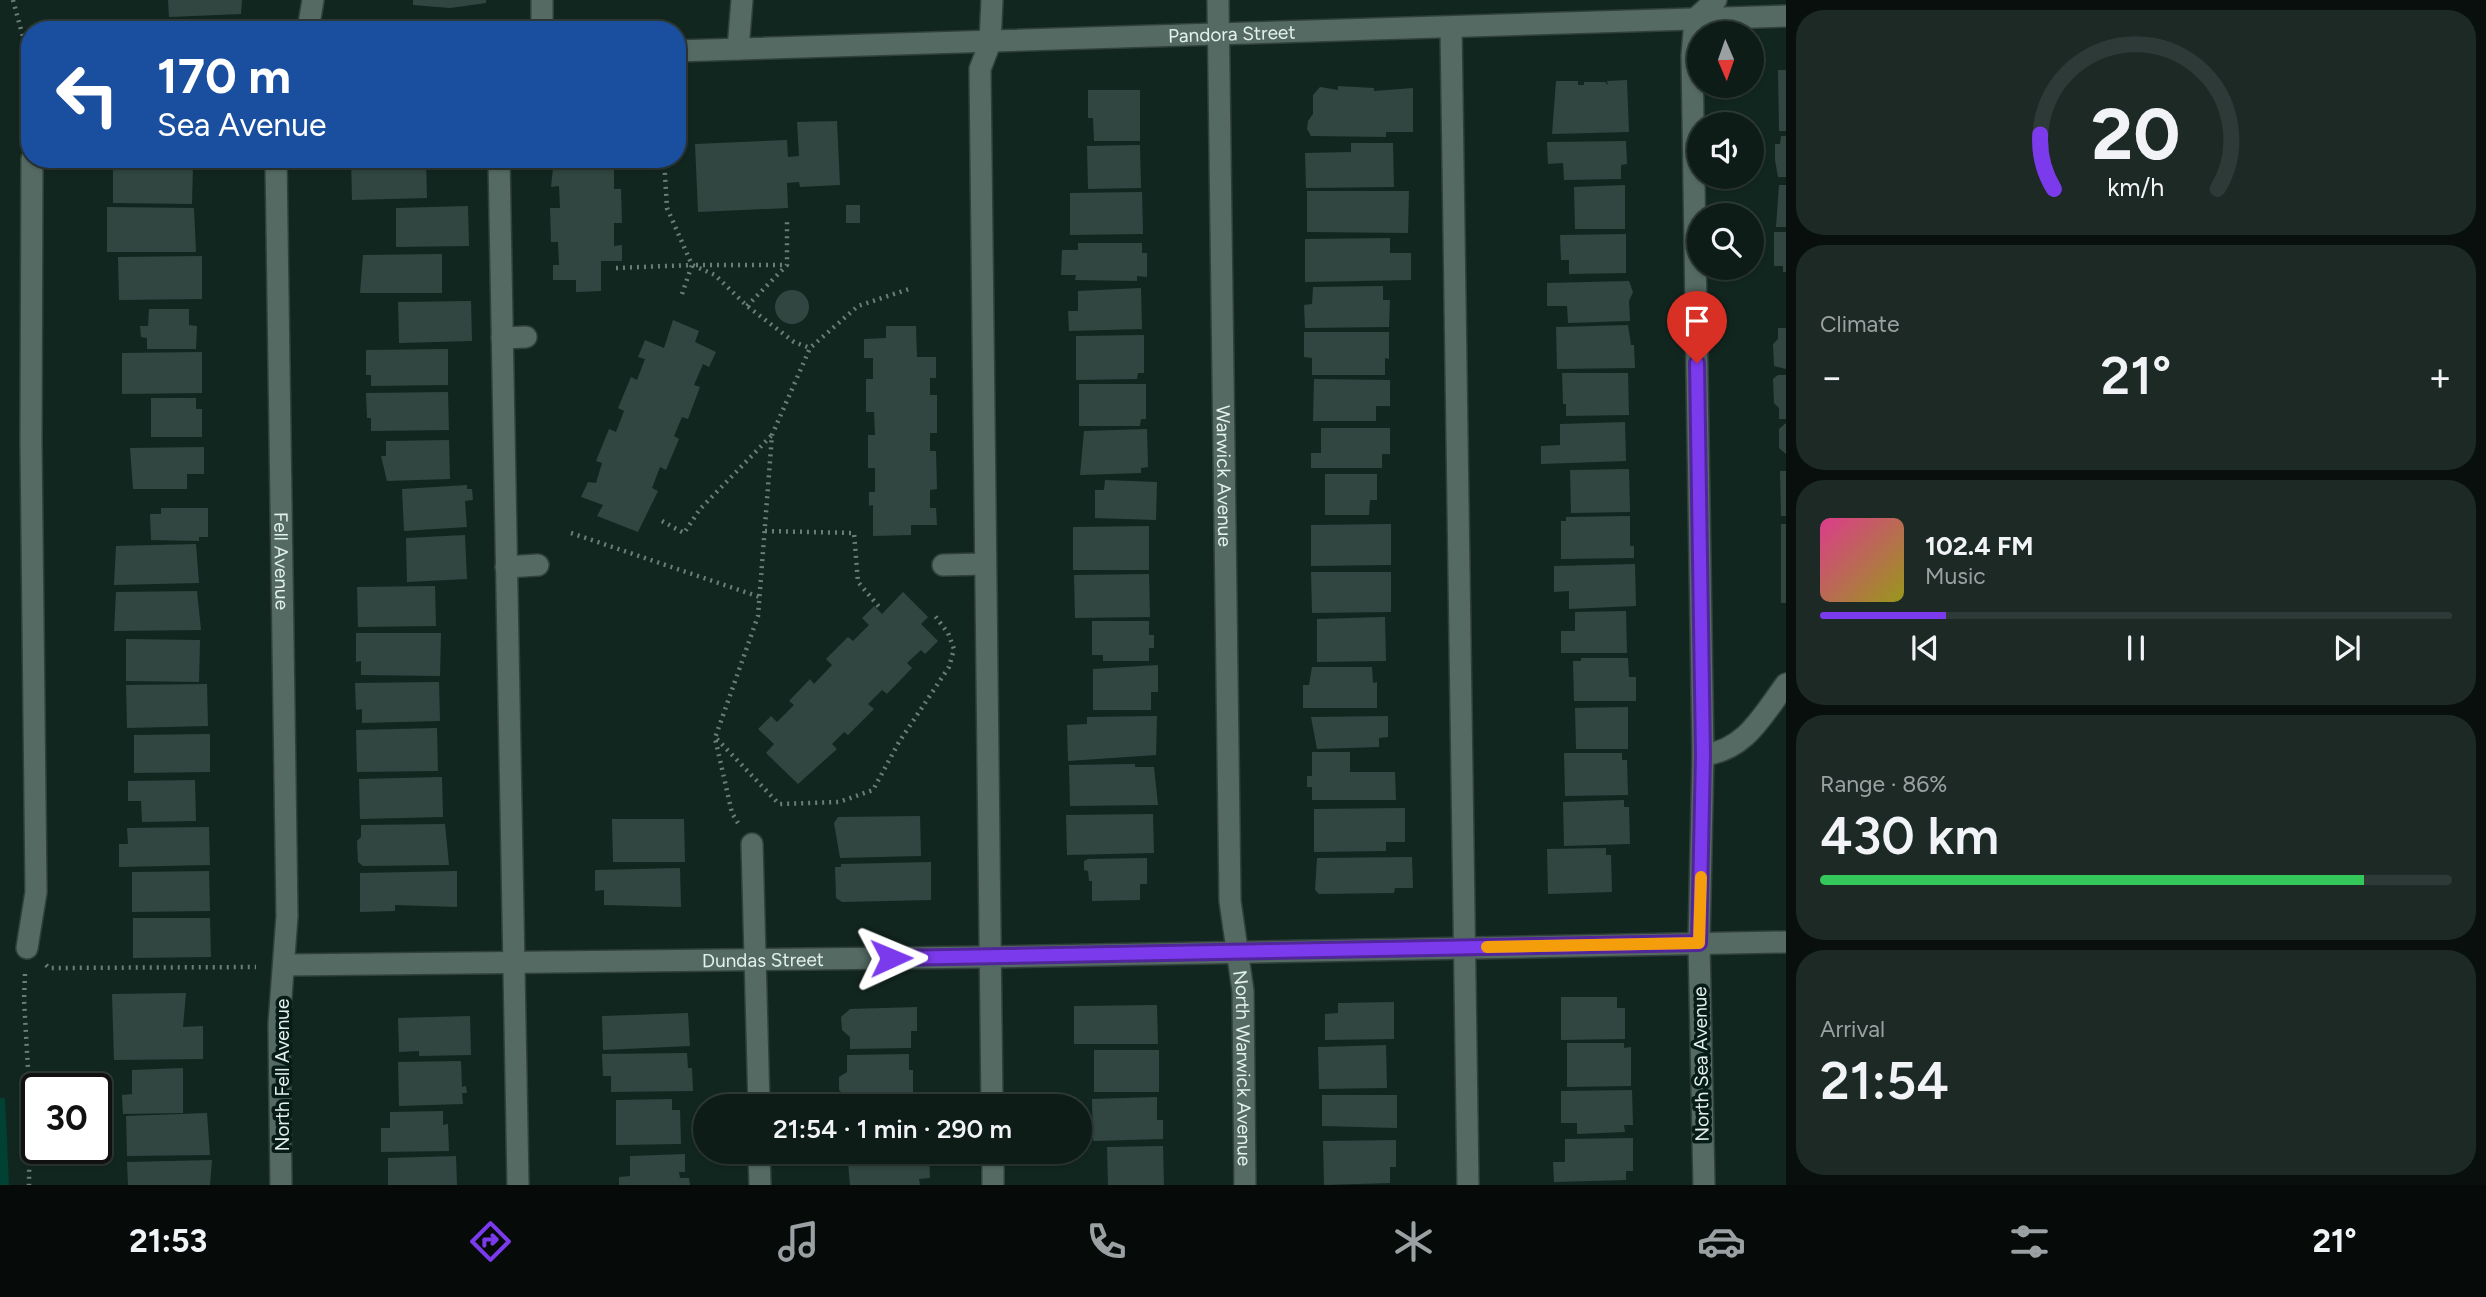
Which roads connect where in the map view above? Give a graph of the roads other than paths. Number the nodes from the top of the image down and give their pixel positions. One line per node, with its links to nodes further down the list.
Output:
1 (313, 0): 9 (street)
2 (542, 0): 10 (street)
3 (742, 0): 14 (street)
4 (992, 0): 13 (street)
5 (1219, 0): 12 (street, Warwick Avenue)
6 (1716, 0): 8 (street)
7 (1786, 16): 8 (street, Pandora Street)
8 (1695, 19): 11 (street, Pandora Street); 26 (street, North Sea Avenue)
9 (310, 21)
10 (542, 21)
11 (1451, 26): 12 (street, Pandora Street); 30 (street)
12 (1219, 36): 13 (street, Pandora Street); 32 (street, Warwick Avenue)
13 (990, 43): 14 (street, Pandora Street); 21 (street)
14 (737, 49): 15 (street, Pandora Street)
15 (686, 51)
16 (32, 168): 31 (street)
17 (276, 168): 36 (street, Fell Avenue)
18 (499, 168): 20 (street)
19 (526, 337): 20 (street)
20 (502, 338): 24 (street)
21 (985, 564): 23 (street); 33 (street)
22 (538, 565): 24 (street)
23 (943, 565)
24 (506, 567): 35 (street)
25 (1786, 684): 26 (street)
26 (1703, 755): 29 (street, North Sea Avenue)
27 (752, 844): 34 (street)
28 (1786, 942): 29 (street, Dundas Street)
29 (1699, 943): 30 (street, Dundas Street); 47 (street, North Sea Avenue)
30 (1466, 947): 32 (street, Dundas Street); 46 (street)
31 (27, 948)
32 (1238, 950): 33 (street, Dundas Street); 45 (street, North Warwick Avenue)
33 (989, 957): 34 (street, Dundas Street); 38 (street)
34 (757, 959): 35 (street, Dundas Street); 37 (street)
35 (513, 962): 36 (street, Dundas Street); 42 (street)
36 (285, 965): 41 (street, North Fell Avenue)
37 (758, 1094)
38 (992, 1094)
39 (759, 1164): 43 (street)
40 (993, 1164): 44 (street)
41 (281, 1185)
42 (518, 1185)
43 (760, 1185)
44 (993, 1185)
45 (1245, 1185)
46 (1468, 1185)
47 (1704, 1185)

